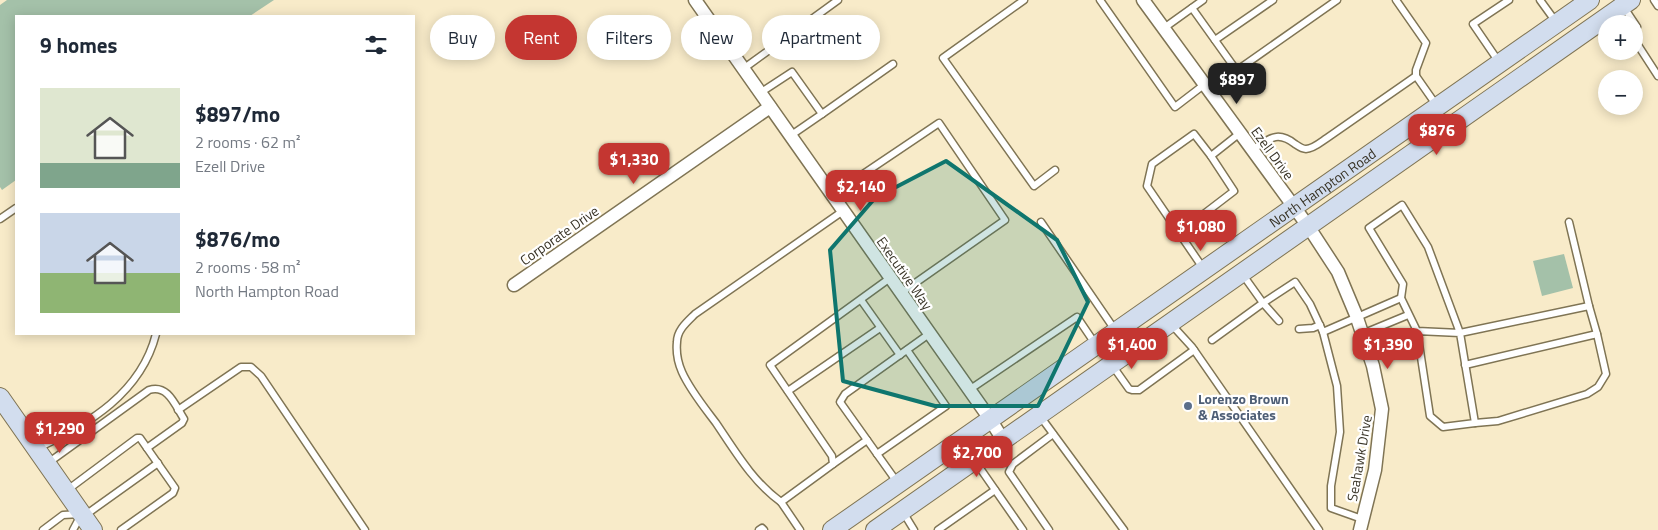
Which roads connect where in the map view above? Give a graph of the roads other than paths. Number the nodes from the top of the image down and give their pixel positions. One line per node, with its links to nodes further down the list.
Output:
1 (695, 0): 24 (street, Executive Way)
2 (838, 0): 24 (lane)
3 (1024, 0): 38 (lane)
4 (1100, 0): 28 (lane)
5 (1143, 0): 19 (street, Ezell Drive)
6 (1203, 0): 16 (lane)
7 (1273, 0): 20 (lane)
8 (1337, 0): 25 (lane)
9 (1396, 0): 26 (lane)
10 (1509, 0): 22 (lane)
11 (1540, 0): 18 (lane)
12 (1654, 0): 15 (lane)
13 (1627, 3): 17 (lane); 33 (main road, North Hampton Road)
14 (1579, 5): 18 (main road, North Hampton Road)
15 (1658, 6)
16 (1192, 8): 19 (lane); 20 (lane)
17 (1632, 15)
18 (1557, 23): 22 (main road, North Hampton Road)
19 (1164, 28): 28 (street, Ezell Drive)
20 (1215, 40): 25 (lane)
21 (1643, 53): 27 (lane)
22 (1500, 63): 30 (main road, North Hampton Road)
23 (893, 64): 32 (lane)
24 (743, 68): 29 (street, Executive Way)
25 (1237, 71): 28 (lane)
26 (1416, 76): 30 (lane); 36 (lane)
27 (1658, 76)
28 (1207, 87): 34 (street, Ezell Drive)
29 (760, 93): 31 (street, Executive Way); 32 (lane)
30 (1437, 106): 33 (main road); 40 (main road, North Hampton Road)
31 (770, 107): 35 (street, Executive Way); 51 (street, Corporate Drive)
32 (822, 114): 35 (lane)
33 (1452, 126): 46 (main road, North Hampton Road)
34 (1240, 133): 36 (street, Ezell Drive); 37 (lane)
35 (790, 136): 39 (street, Executive Way)
36 (1252, 150): 40 (street, Ezell Drive)
37 (1210, 156): 47 (lane); 47 (lane)
38 (1055, 170)
39 (832, 195): 42 (street, Executive Way); 52 (lane)
40 (1294, 207): 46 (street, Ezell Drive); 48 (main road, North Hampton Road)
41 (15, 209): 43 (lane)
42 (843, 211): 50 (street, Executive Way); 99 (lane)
43 (0, 219)
44 (1042, 222): 64 (lane)
45 (1569, 222): 56 (lane)
46 (1308, 226): 49 (main road, North Hampton Road); 58 (street, Seahawk Drive)
47 (1179, 232): 48 (lane)
48 (1204, 270): 64 (main road, North Hampton Road)
49 (1241, 273): 55 (lane); 60 (main road, North Hampton Road)
50 (890, 278): 52 (street, Executive Way); 54 (lane)
51 (514, 285)
52 (901, 294): 67 (street, Executive Way)
53 (1401, 298): 57 (lane); 58 (lane); 69 (lane)
54 (861, 300): 62 (lane); 80 (lane)
55 (1263, 303): 59 (lane); 61 (lane); 72 (lane)
56 (1589, 306): 69 (lane); 70 (lane)
57 (1408, 315): 66 (lane); 68 (lane)
58 (1356, 318): 65 (lane); 68 (street, Seahawk Drive)
59 (1279, 321)
60 (1170, 323): 75 (lane); 77 (main road, North Hampton Road)
61 (1320, 325): 63 (lane); 65 (lane)
62 (880, 328): 76 (lane); 80 (lane)
63 (1299, 329)
64 (1116, 331): 73 (main road, North Hampton Road)
65 (1323, 332): 102 (lane)
66 (1417, 332): 69 (lane); 85 (lane)
67 (930, 334): 74 (lane); 79 (street, Executive Way)
68 (1362, 334): 102 (street, Seahawk Drive)
69 (1460, 334): 78 (lane)
70 (1597, 334): 78 (lane); 85 (lane)
71 (156, 335): 90 (lane)
72 (1212, 340)
73 (1096, 345): 79 (lane); 84 (main road, North Hampton Road)
74 (907, 350): 76 (lane); 91 (lane)
75 (1194, 350): 77 (lane); 116 (lane)
76 (900, 355): 87 (lane)
77 (1111, 364): 83 (main road, North Hampton Road)
78 (1465, 364): 85 (lane)
79 (970, 390): 84 (street, Executive Way)
80 (788, 391): 95 (lane)
81 (0, 397): 90 (main road)
82 (178, 410): 89 (lane); 94 (lane); 105 (lane)
83 (1039, 415): 86 (lane); 88 (main road, North Hampton Road)
84 (990, 419): 88 (street, Executive Way); 96 (main road, North Hampton Road)
85 (1475, 423)
86 (1053, 434): 114 (lane); 115 (lane)
87 (867, 440): 91 (lane); 95 (lane)
88 (1003, 440): 92 (main road, North Hampton Road)
89 (148, 448): 93 (lane); 98 (lane)
90 (36, 449): 94 (main road)
91 (877, 454): 96 (lane)
92 (975, 460): 97 (lane); 100 (main road, North Hampton Road)
93 (158, 463): 101 (lane); 104 (lane)
94 (47, 464): 98 (main road)
95 (833, 464): 99 (lane)
96 (898, 484): 109 (main road, North Hampton Road)
97 (995, 490): 112 (lane); 113 (lane)
98 (66, 491): 101 (main road)
99 (781, 502): 108 (lane)
100 (903, 510): 110 (main road, North Hampton Road); 111 (lane)
101 (83, 523): 103 (lane)
102 (1361, 525)
103 (43, 530)
104 (121, 530)
105 (365, 530)
106 (759, 530): 107 (lane)
107 (764, 530)
108 (800, 530)
109 (832, 530)
110 (875, 530)
111 (914, 530)
112 (938, 530)
113 (1023, 530)
114 (1049, 530)
115 (1124, 530)
116 (1318, 530)

